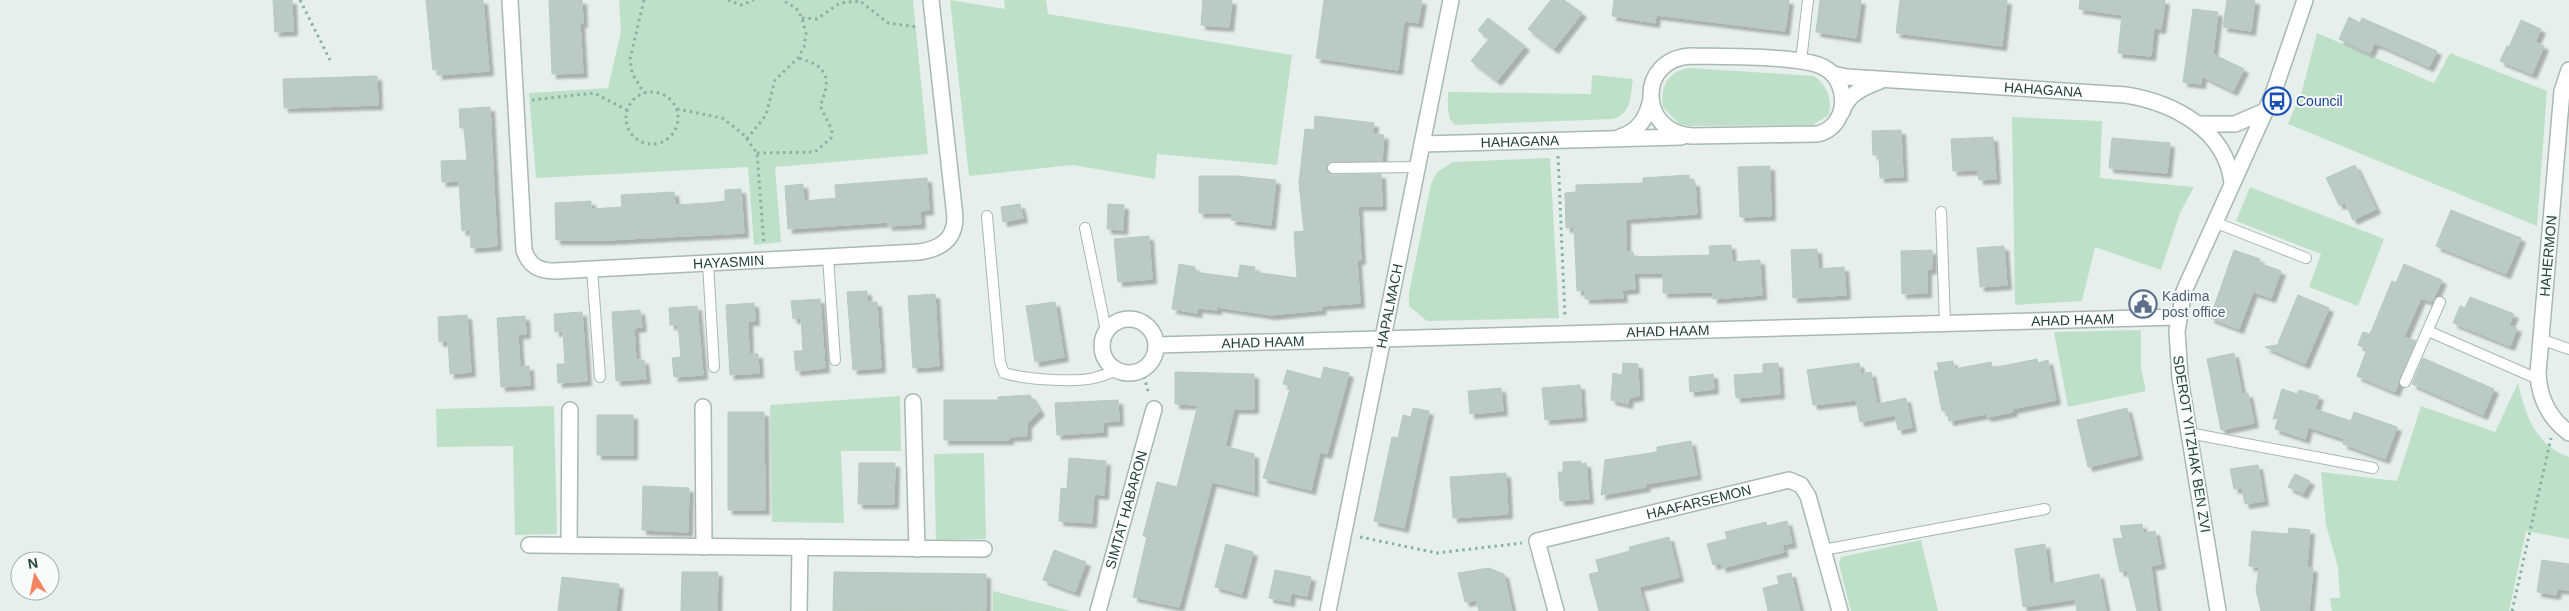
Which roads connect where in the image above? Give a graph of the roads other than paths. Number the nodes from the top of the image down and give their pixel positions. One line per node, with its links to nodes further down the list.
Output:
1 (510, 0): 27 (street, HAYASMIN)
2 (930, 0): 24 (street, HAYASMIN)
3 (1451, 0): 16 (street, HAPALMACH)
4 (1808, 0): 6 (lane)
5 (2303, 2): 11 (street, SDEROT YITZHAK BEN ZVI)
6 (1801, 61): 8 (street, HAHAGANA); 10 (street, HAHAGANA)
7 (2569, 70): 34 (street, HAHERMON)
8 (1833, 74): 9 (street, HAHAGANA); 12 (street)
9 (1883, 80): 12 (street, HAHAGANA); 13 (street, HAHAGANA)
10 (1651, 96): 14 (street, HAHAGANA); 15 (street, HAHAGANA)
11 (2265, 111): 13 (street); 19 (street, SDEROT YITZHAK BEN ZVI)
12 (1841, 113): 14 (street, HAHAGANA)
13 (2199, 124): 19 (street, HAHAGANA)
14 (1692, 136): 15 (street, HAHAGANA)
15 (1616, 138): 16 (street, HAHAGANA)
16 (1422, 144): 17 (street, HAPALMACH)
17 (1418, 167): 18 (lane); 33 (street, HAPALMACH)
18 (1333, 168)
19 (2232, 183): 22 (street, SDEROT YITZHAK BEN ZVI)
20 (1941, 212): 30 (lane)
21 (987, 216): 39 (lane)
22 (2214, 222): 25 (lane); 29 (street, SDEROT YITZHAK BEN ZVI)
23 (1085, 228): 31 (lane)
24 (828, 257): 26 (street, HAYASMIN); 37 (lane)
25 (2306, 258)
26 (708, 264): 27 (street, HAYASMIN); 38 (lane)
27 (592, 269): 40 (lane)
28 (2440, 302): 32 (lane)
29 (2178, 317): 30 (street, AHAD HAAM); 47 (street, SDEROT YITZHAK BEN ZVI)
30 (1945, 324): 33 (street, AHAD HAAM)
31 (1106, 330): 35 (street); 39 (street)
32 (2428, 331): 41 (lane); 42 (lane)
33 (1383, 339): 35 (street, AHAD HAAM); 61 (street, HAPALMACH)
34 (2540, 339): 36 (lane); 41 (street, HAHERMON)
35 (1157, 346): 39 (street)
36 (2569, 349)
37 (835, 360)
38 (714, 368)
39 (1117, 371)
40 (600, 377)
41 (2538, 379): 48 (street, HAHERMON)
42 (2405, 382)
43 (913, 402): 55 (street)
44 (703, 406): 53 (street)
45 (1154, 409): 60 (street, SIMTAT HABARON)
46 (570, 410): 52 (street)
47 (2189, 433): 49 (lane); 58 (street, SDEROT YITZHAK BEN ZVI)
48 (2569, 433)
49 (2373, 468)
50 (2045, 509): 57 (lane)
51 (529, 545): 52 (street)
52 (569, 545): 53 (street)
53 (704, 547): 54 (street)
54 (800, 548): 55 (street); 59 (street)
55 (917, 549): 56 (street)
56 (984, 549)
57 (1823, 550): 62 (street, HAAFARSEMON); 63 (street, HAAFARSEMON)
58 (2218, 609)
59 (799, 611)
60 (1098, 611)
61 (1328, 611)
62 (1556, 611)
63 (1840, 611)

